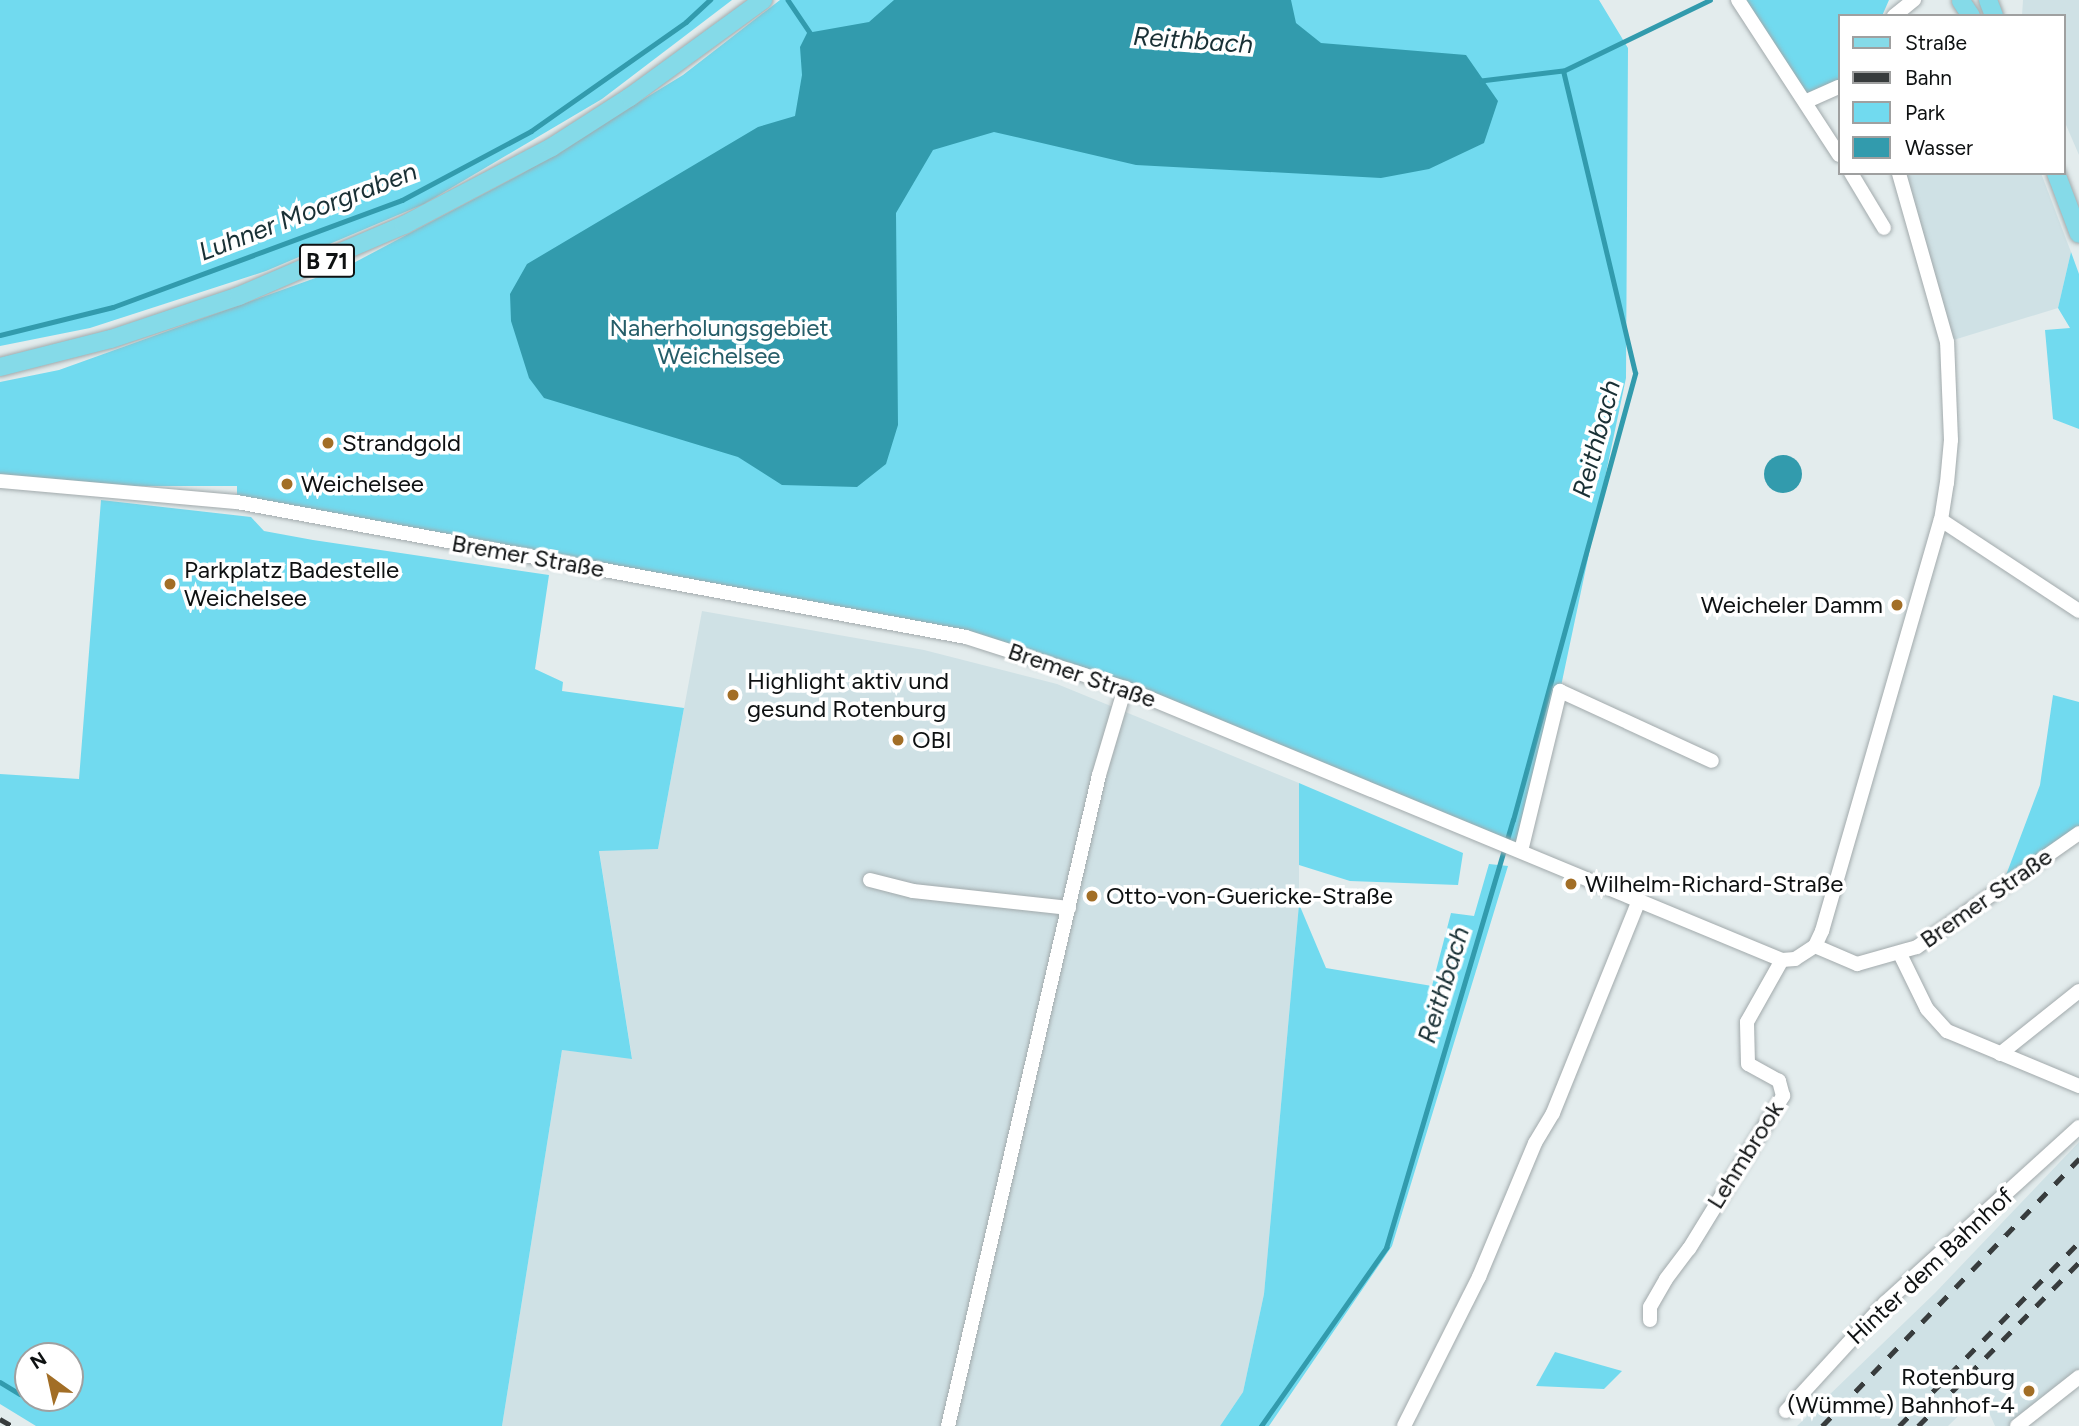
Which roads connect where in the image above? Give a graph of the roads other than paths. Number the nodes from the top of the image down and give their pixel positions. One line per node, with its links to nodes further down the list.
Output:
1 (763, 0): 15 (main road, B 71)
2 (1738, 0): 8 (street)
3 (1914, 0): 6 (street)
4 (1953, 0): 5 (main road)
5 (1962, 0)
6 (1895, 14)
7 (1838, 87): 8 (street)
8 (1807, 101): 9 (street)
9 (1838, 153)
10 (1852, 175): 13 (street)
11 (1900, 175): 17 (street)
12 (2057, 175): 14 (main road)
13 (1884, 228)
14 (2079, 234)
15 (0, 367)
16 (0, 481): 19 (street, Bremer Straße)
17 (1941, 520): 18 (street); 26 (street)
18 (2079, 611)
19 (1125, 688): 22 (street, Bremer Straße); 25 (street)
20 (1712, 761): 22 (street)
21 (2079, 833): 27 (street, Bremer Straße)
22 (1518, 849): 24 (street, Bremer Straße)
23 (870, 880): 25 (street)
24 (1639, 900): 28 (street, Bremer Straße); 37 (street)
25 (1069, 908): 36 (street)
26 (1815, 946): 27 (street, Bremer Straße); 28 (street)
27 (1900, 954): 30 (street)
28 (1782, 960): 33 (street, Lehmbrook)
29 (2079, 991): 30 (street)
30 (2000, 1054): 31 (street)
31 (2079, 1086)
32 (2079, 1127): 35 (street, Hinter dem Bahnhof)
33 (1650, 1320)
34 (2079, 1377): 38 (street)
35 (1786, 1410)
36 (948, 1426)
37 (1404, 1426)
38 (2017, 1426)

